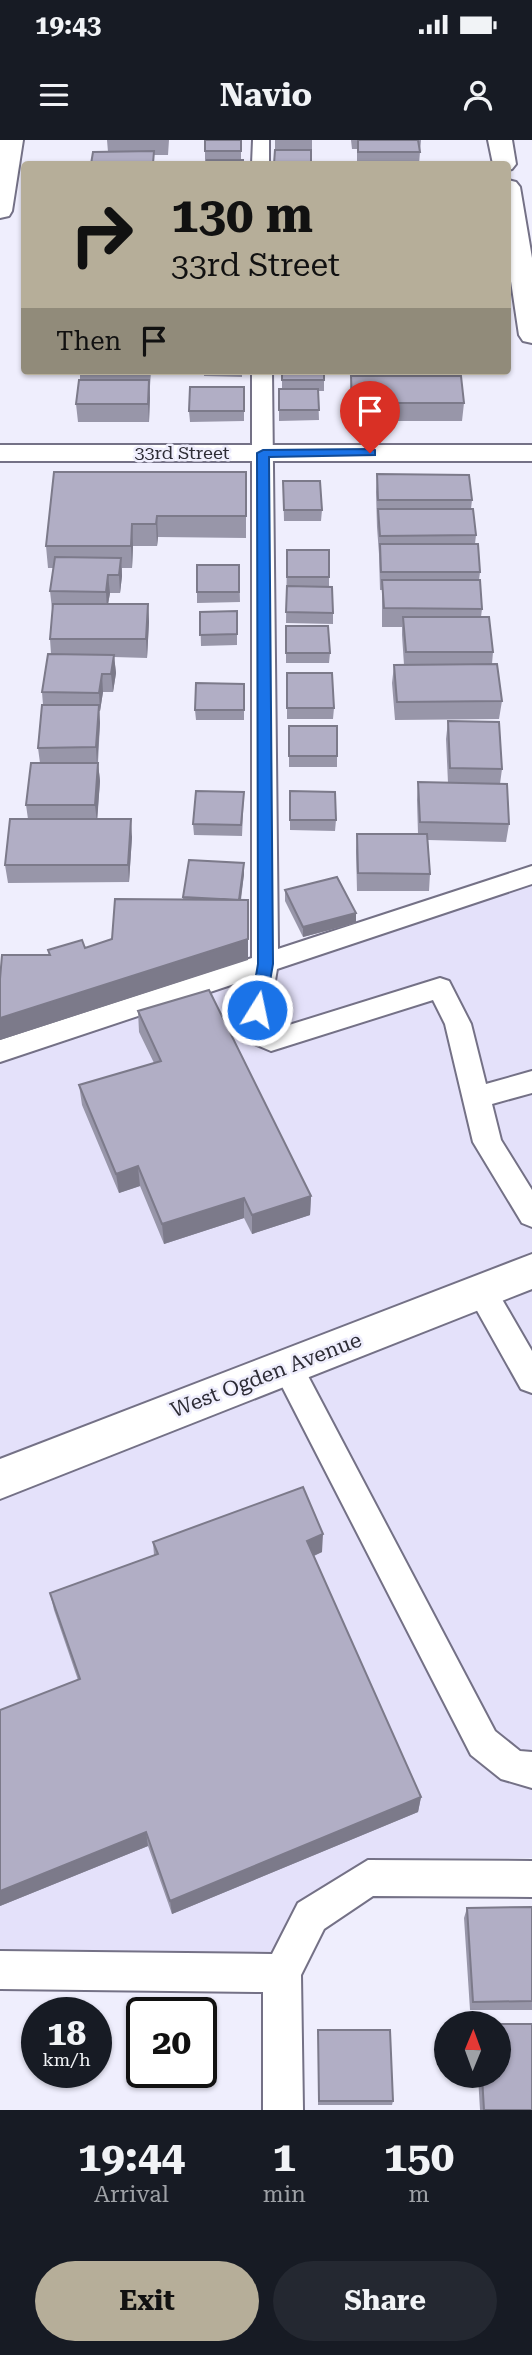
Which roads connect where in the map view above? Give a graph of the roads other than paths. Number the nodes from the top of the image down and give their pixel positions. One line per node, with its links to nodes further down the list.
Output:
1 (11, 140): 6 (street)
2 (261, 140): 4 (lane)
3 (500, 140): 5 (street)
4 (261, 161)
5 (504, 161)
6 (3, 167): 8 (street)
7 (511, 206): 9 (street)
8 (0, 211)
9 (532, 335)
10 (262, 375): 12 (lane)
11 (0, 453): 12 (street, 33rd Street)
12 (263, 453): 13 (street, 33rd Street); 15 (lane)
13 (532, 453)
14 (532, 875): 15 (lane)
15 (265, 964): 16 (lane); 18 (lane)
16 (0, 1051)
17 (532, 1082): 18 (lane)
18 (475, 1098): 19 (lane)
19 (532, 1215)
20 (532, 1271): 21 (street, West Ogden Avenue)
21 (481, 1291): 22 (street, West Ogden Avenue); 23 (lane)
22 (287, 1367): 24 (street, West Ogden Avenue); 25 (lane)
23 (532, 1379)
24 (0, 1479)
25 (532, 1770)
26 (532, 1878): 28 (lane)
27 (0, 1970): 28 (lane)
28 (282, 1973): 29 (lane)
29 (284, 2110)

